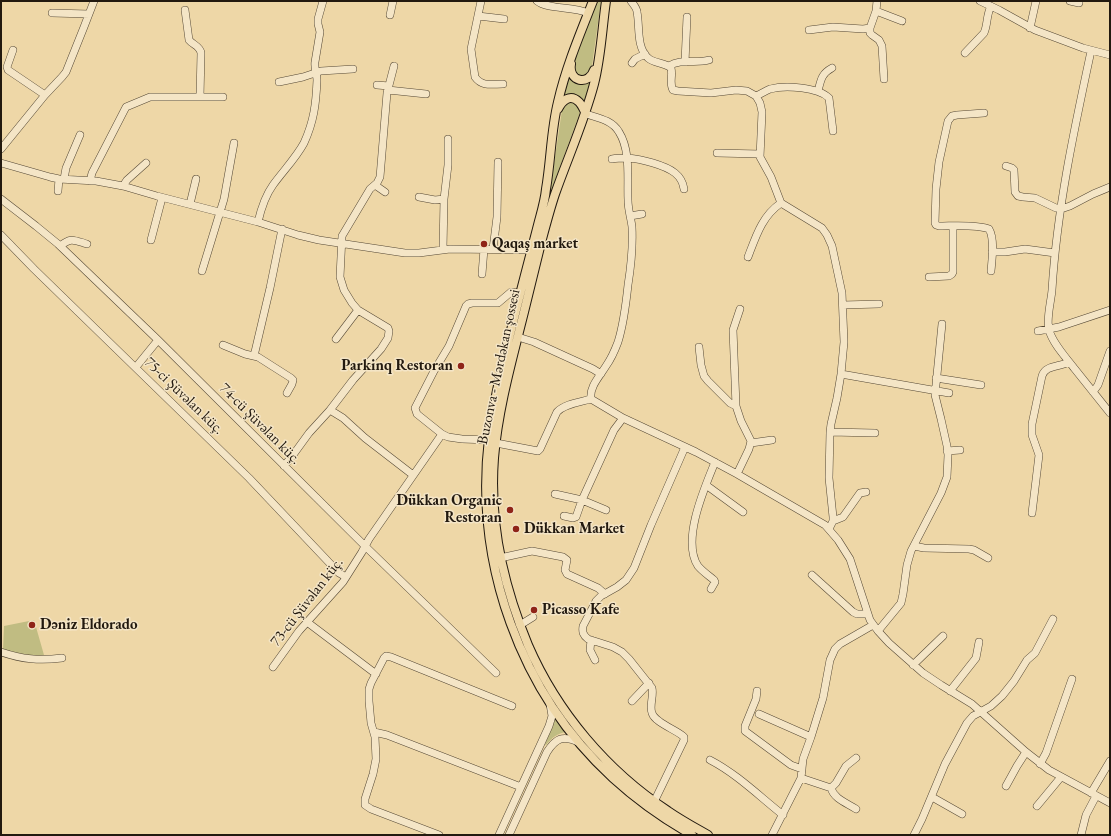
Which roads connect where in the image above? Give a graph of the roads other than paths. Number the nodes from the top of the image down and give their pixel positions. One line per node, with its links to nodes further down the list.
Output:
1 (94, 1): 19 (street)
2 (323, 1): 42 (street)
3 (393, 1): 20 (street)
4 (480, 1): 21 (street)
5 (537, 1): 18 (street)
6 (593, 1): 18 (main road)
7 (606, 1): 30 (main road, Buzonva - Mərdəkan şossesi)
8 (631, 1): 33 (street)
9 (878, 1): 16 (street)
10 (980, 1): 14 (street)
11 (1036, 1): 26 (street)
12 (1070, 1): 13 (street)
13 (1079, 3)
14 (991, 6): 26 (street); 32 (street)
15 (185, 10): 52 (street)
16 (876, 12): 24 (street); 25 (street)
17 (52, 13): 19 (street)
18 (588, 13): 28 (main road)
19 (89, 14): 50 (street)
20 (390, 14)
21 (478, 16): 23 (street); 45 (street)
22 (687, 17): 36 (street)
23 (504, 19)
24 (902, 21)
25 (870, 28): 27 (street); 43 (street)
26 (1030, 28): 31 (street)
27 (809, 30)
28 (576, 42): 30 (main road); 56 (main road)
29 (13, 50): 50 (street)
30 (600, 50): 55 (main road, Buzonva - Mərdəkan şossesi)
31 (1091, 50): 34 (street); 85 (street)
32 (965, 53)
33 (644, 54): 37 (street); 39 (street)
34 (1110, 55)
35 (709, 60): 36 (street)
36 (685, 62): 39 (street)
37 (632, 63)
38 (394, 66): 47 (street)
39 (669, 66): 51 (street)
40 (832, 68): 48 (street)
41 (352, 69): 42 (street)
42 (316, 73): 44 (street); 89 (street)
43 (884, 79)
44 (279, 82)
45 (503, 84)
46 (377, 85): 47 (street)
47 (388, 88): 49 (street); 73 (street)
48 (818, 91): 51 (street); 57 (street)
49 (426, 94)
50 (45, 95): 61 (street)
51 (756, 96): 63 (street)
52 (200, 97): 53 (street); 72 (street)
53 (223, 97)
54 (984, 113): 90 (street)
55 (586, 114): 56 (main road); 65 (street); 117 (main road, Buzonva - Mərdəkan şossesi)
56 (554, 120): 100 (main road)
57 (833, 131)
58 (80, 135): 70 (street)
59 (448, 139): 81 (street)
60 (234, 143): 86 (street)
61 (1, 149)
62 (717, 153): 63 (street)
63 (760, 154): 83 (street)
64 (612, 158): 65 (street)
65 (628, 158): 76 (street); 88 (street)
66 (498, 162): 99 (street)
67 (1, 163): 70 (street)
68 (146, 163): 74 (street)
69 (1006, 166): 85 (street)
70 (62, 179): 72 (street); 77 (street)
71 (196, 179): 84 (street)
72 (90, 181): 74 (street)
73 (375, 185): 78 (street); 94 (street)
74 (123, 186): 80 (street)
75 (1110, 188): 85 (street)
76 (684, 189)
77 (58, 191)
78 (385, 192)
79 (419, 197): 81 (street)
80 (162, 198): 84 (street); 93 (street)
81 (444, 199): 97 (street)
82 (1, 200): 96 (street, 74-cü Şüvəlan küç.)
83 (781, 203): 103 (street); 109 (street)
84 (190, 204): 86 (street)
85 (1061, 208): 102 (street)
86 (221, 212): 89 (street); 104 (street)
87 (642, 214): 88 (street)
88 (630, 216): 126 (street)
89 (258, 222): 91 (street)
90 (953, 226): 101 (street); 107 (street)
91 (282, 229): 94 (street); 123 (street)
92 (1, 235): 125 (street, 75-ci Şüvəlan küç.)
93 (151, 240)
94 (341, 243): 97 (street); 111 (street)
95 (87, 244): 96 (street)
96 (60, 246): 119 (street, 74-cü Şüvəlan küç.)
97 (443, 249): 98 (street)
98 (484, 249): 99 (street); 106 (street)
99 (493, 249): 100 (street)
100 (532, 250): 108 (main road)
101 (992, 252): 102 (street); 105 (street)
102 (1055, 253): 115 (street)
103 (748, 257)
104 (202, 271)
105 (991, 271)
106 (482, 274)
107 (929, 277)
108 (520, 293): 141 (street); 143 (main road)
109 (843, 304): 110 (street); 127 (street)
110 (879, 304)
111 (358, 310): 118 (street); 136 (street)
112 (740, 310): 135 (street)
113 (1110, 310): 115 (street)
114 (942, 324): 128 (street)
115 (1049, 329): 116 (street); 124 (street)
116 (1038, 331)
117 (518, 337): 126 (street); 143 (main road, Buzonva - Mərdəkan şossesi)
118 (336, 339)
119 (158, 340): 125 (street); 149 (street, 74-cü Şüvəlan küç.)
120 (223, 345): 123 (street)
121 (699, 347): 135 (street)
122 (1110, 351): 131 (street)
123 (254, 356): 132 (street)
124 (1069, 362): 131 (street); 158 (street)
125 (136, 367): 167 (street, 75-ci Şüvəlan küç.)
126 (601, 374): 134 (street)
127 (841, 374): 130 (street); 139 (street)
128 (936, 378): 129 (street); 130 (street)
129 (981, 385)
130 (935, 390): 133 (street); 147 (street)
131 (1093, 392): 137 (street)
132 (287, 393)
133 (948, 393)
134 (591, 399): 138 (street); 143 (street)
135 (736, 406): 144 (street)
136 (330, 410): 149 (street); 151 (street)
137 (1110, 413)
138 (623, 418): 145 (street); 155 (street)
139 (830, 432): 140 (street); 160 (street)
140 (875, 433)
141 (442, 434): 143 (street); 151 (street, 73-cü Şüvəlan küç.)
142 (772, 440): 144 (street)
143 (492, 441): 164 (main road, Buzonva - Mərdəkan şossesi); 192 (main road)
144 (751, 443): 150 (street)
145 (684, 447): 148 (street); 169 (street)
146 (960, 450): 147 (street)
147 (947, 451): 163 (street)
148 (715, 462): 150 (street); 152 (street)
149 (284, 466): 162 (street, 74-cü Şüvəlan küç.)
150 (738, 474): 161 (street)
151 (413, 475): 162 (street, 73-cü Şüvəlan küç.)
152 (706, 485): 157 (street); 168 (street)
153 (866, 492): 160 (street)
154 (555, 494): 155 (street)
155 (582, 500): 156 (street); 159 (street)
156 (606, 510)
157 (743, 512)
158 (1032, 513)
159 (564, 516)
160 (833, 521): 161 (street)
161 (829, 529): 170 (street)
162 (365, 546): 167 (street, 73-cü Şüvəlan küç.); 185 (street, 74-cü Şüvəlan küç.)
163 (914, 546): 165 (street); 176 (street)
164 (500, 558): 169 (street); 174 (main road, Buzonva - Mərdəkan şossesi)
165 (988, 558)
166 (812, 575): 170 (street)
167 (346, 577): 173 (street, 73-cü Şüvəlan küç.)
168 (711, 589)
169 (605, 594): 178 (street)
170 (868, 614): 175 (street)
171 (533, 617): 174 (street)
172 (1053, 619): 194 (street)
173 (307, 622): 184 (street, 73-cü Şüvəlan küç.); 186 (street)
174 (520, 625): 212 (main road, Buzonva - Mərdəkan şossesi)
175 (873, 625): 176 (street); 197 (street)
176 (878, 632): 183 (street)
177 (943, 636): 183 (street)
178 (591, 640): 182 (street); 188 (street)
179 (979, 642): 190 (street)
180 (1, 652): 181 (street)
181 (62, 658)
182 (595, 660)
183 (913, 665): 190 (street)
184 (273, 667)
185 (496, 673)
186 (376, 674): 193 (street); 196 (street)
187 (1072, 679): 203 (street)
188 (649, 683): 191 (street); 212 (street)
189 (757, 691): 204 (street)
190 (950, 691): 194 (street)
191 (632, 702)
192 (550, 703): 198 (main road); 208 (street)
193 (512, 706)
194 (981, 712): 199 (street); 211 (street)
195 (758, 714): 197 (street)
196 (374, 732): 208 (street); 218 (street)
197 (811, 737): 204 (street)
198 (578, 742): 220 (street); 221 (main road)
199 (1026, 752): 203 (street); 207 (street)
200 (856, 758): 209 (street)
201 (710, 760): 217 (street)
202 (1110, 761): 210 (street)
203 (1040, 764): 205 (street)
204 (802, 769): 206 (street)
205 (1061, 777): 210 (street); 214 (street)
206 (801, 778): 209 (street); 217 (street)
207 (1006, 786)
208 (521, 787): 219 (street)
209 (831, 788): 215 (street)
210 (1094, 794): 213 (street); 225 (street)
211 (932, 797): 216 (street); 224 (street)
212 (654, 802): 222 (main road, Buzonva - Mərdəkan şossesi)
213 (1110, 803)
214 (1037, 806)
215 (856, 809)
216 (962, 814)
217 (783, 815): 223 (street)
218 (439, 835)
219 (499, 835)
220 (509, 835)
221 (692, 835)
222 (708, 835)
223 (772, 835)
224 (914, 835)
225 (1081, 835)

